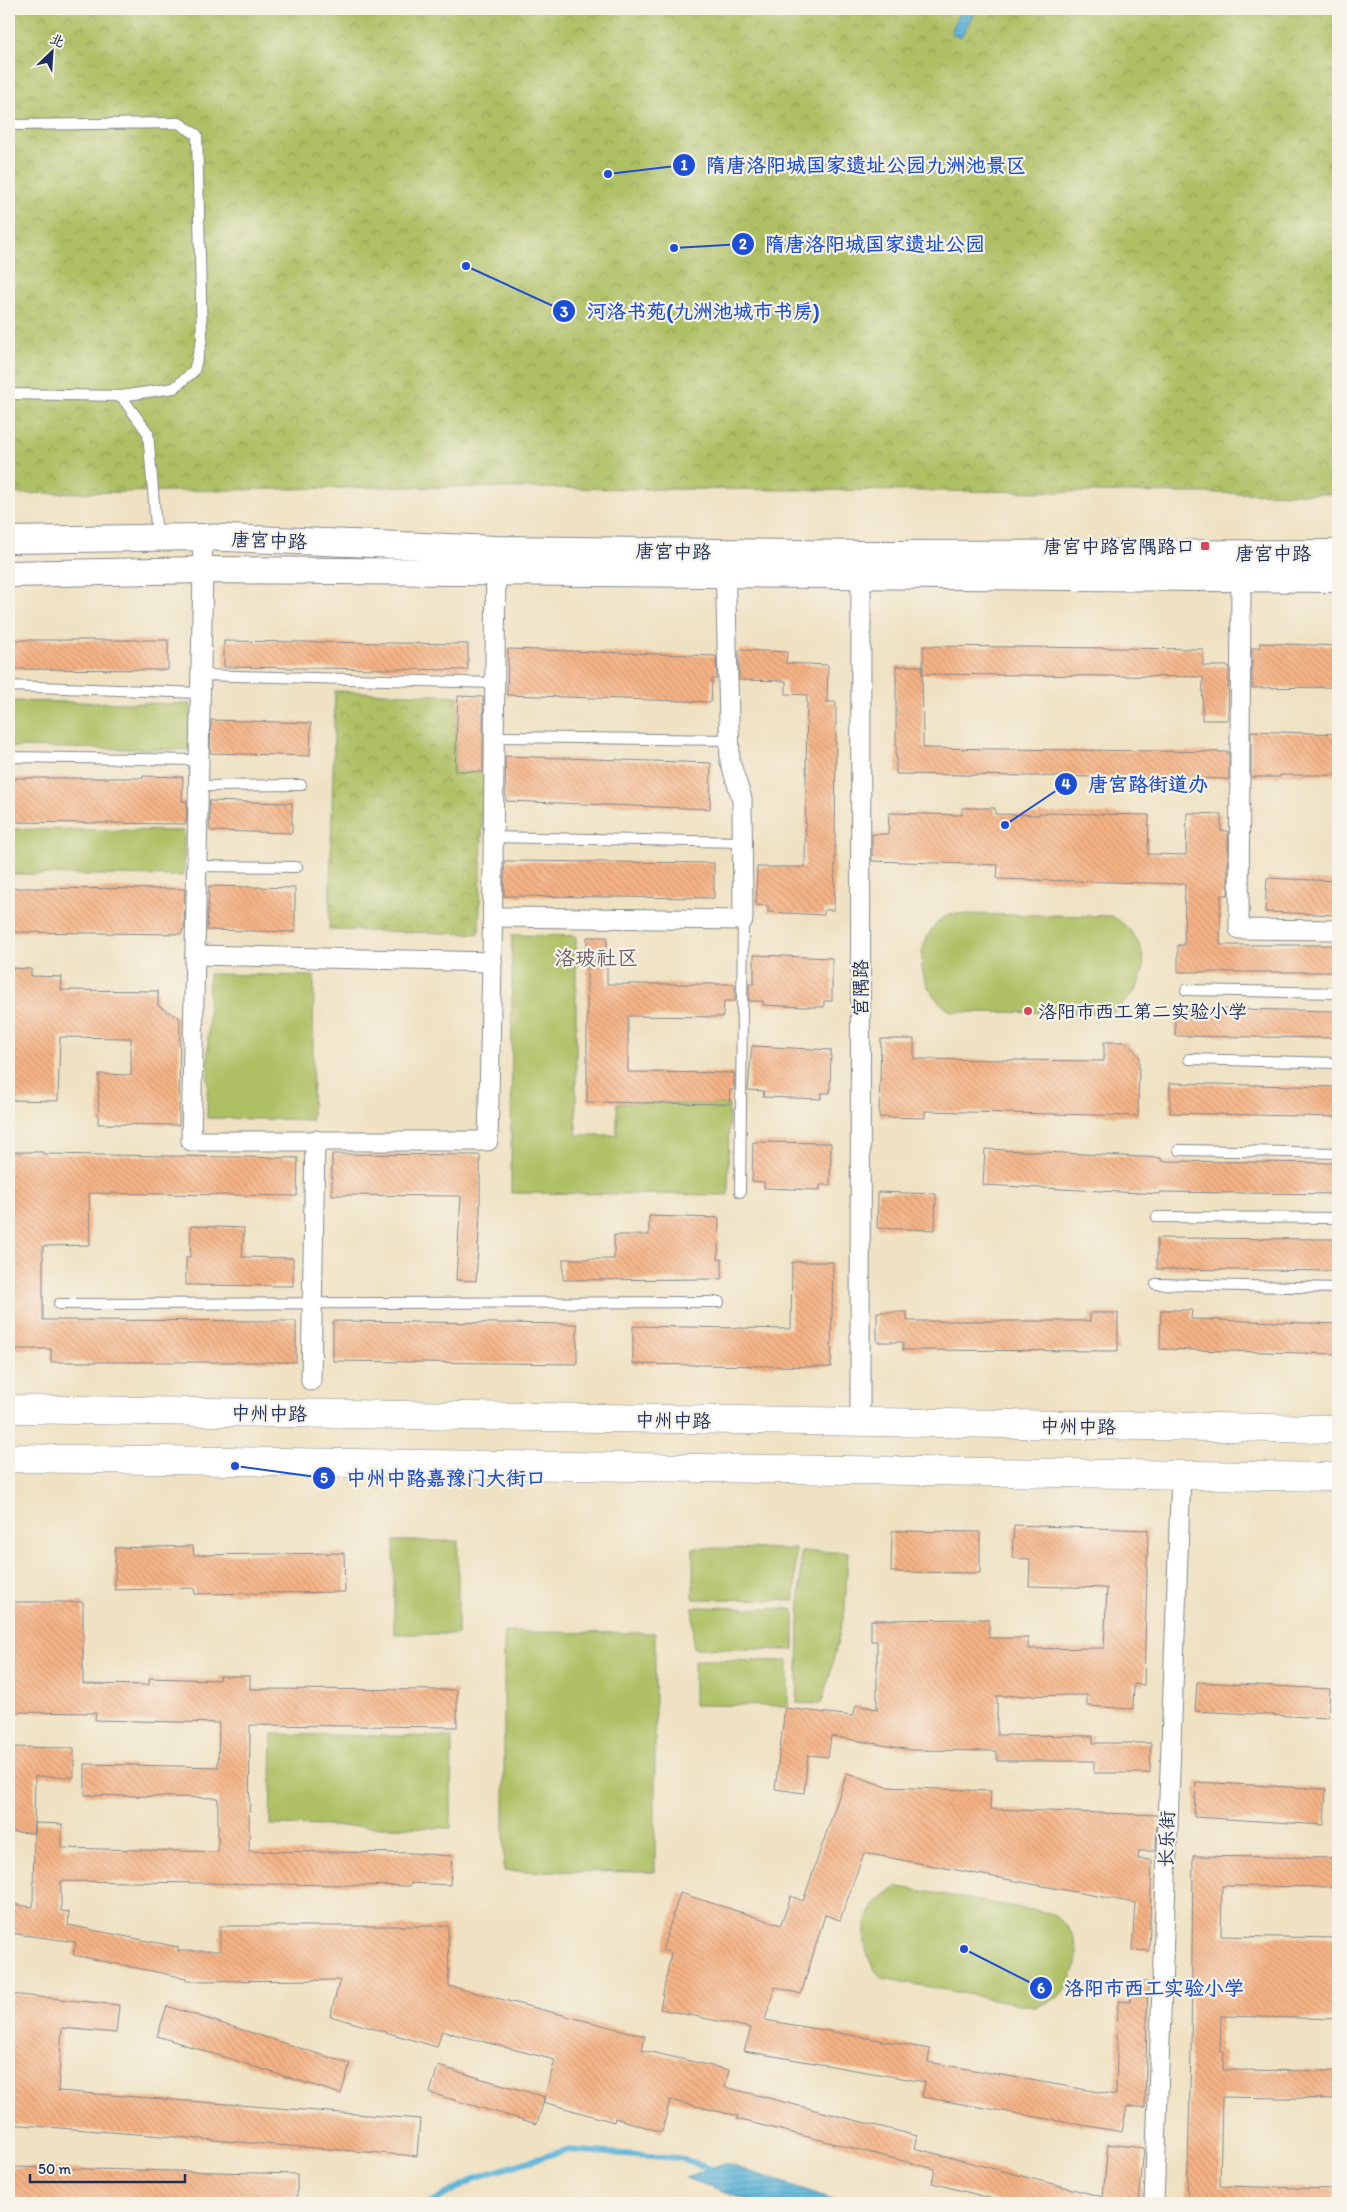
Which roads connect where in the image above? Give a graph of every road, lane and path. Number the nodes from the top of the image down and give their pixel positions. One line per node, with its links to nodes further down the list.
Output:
1 (9, 125): 3 (lane)
2 (9, 394): 3 (lane)
3 (120, 396): 5 (lane)
4 (202, 537): 5 (main road, 唐宫中路); 8 (main road, 唐宫中路); 11 (street)
5 (158, 538): 6 (main road, 唐宫中路)
6 (9, 540)
7 (1338, 553): 10 (main road, 唐宫中路)
8 (496, 561): 9 (main road, 唐宫中路); 11 (main road, 唐宫中路); 15 (street)
9 (725, 563): 10 (main road, 唐宫中路); 19 (street)
10 (861, 565): 13 (main road, 唐宫中路); 50 (street, 宫隅路)
11 (203, 570): 12 (main road, 唐宫中路); 16 (street)
12 (9, 574)
13 (1241, 578): 14 (main road, 唐宫中路); 30 (street)
14 (1338, 579)
15 (495, 683): 16 (lane); 18 (street)
16 (201, 684): 17 (lane); 21 (street)
17 (9, 686)
18 (494, 737): 19 (lane); 24 (street)
19 (730, 740): 25 (street)
20 (9, 758): 21 (lane)
21 (200, 760): 23 (street)
22 (301, 785): 23 (lane)
23 (199, 786): 26 (street)
24 (493, 837): 25 (lane); 28 (street)
25 (742, 842): 29 (street)
26 (197, 866): 27 (lane); 31 (street)
27 (297, 868)
28 (493, 917): 29 (street); 32 (street)
29 (743, 920): 40 (lane)
30 (1338, 930)
31 (195, 955): 32 (street); 37 (street)
32 (492, 962): 37 (street)
33 (1186, 990): 34 (lane)
34 (1338, 993)
35 (1189, 1059): 36 (lane)
36 (1338, 1063)
37 (315, 1140): 46 (street)
38 (1179, 1150): 39 (lane)
39 (1338, 1154)
40 (740, 1192)
41 (1157, 1217): 42 (lane)
42 (1338, 1218)
43 (1156, 1284): 44 (lane)
44 (1338, 1288)
45 (719, 1302): 46 (lane)
46 (313, 1303): 47 (lane); 48 (street)
47 (59, 1304)
48 (311, 1381)
49 (9, 1410): 50 (main road, 中州中路)
50 (860, 1422): 51 (main road, 中州中路)
51 (1338, 1430)
52 (9, 1458): 53 (main road)
53 (1181, 1474): 54 (main road); 55 (street, 长乐街)
54 (1338, 1477)
55 (1154, 2203)

